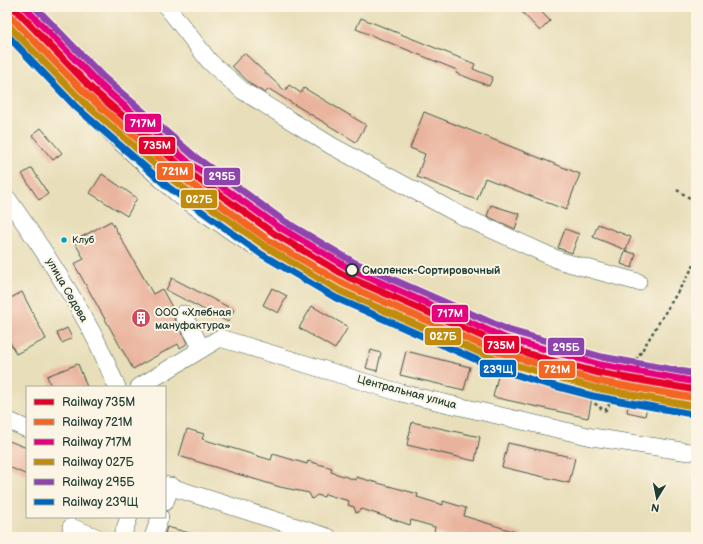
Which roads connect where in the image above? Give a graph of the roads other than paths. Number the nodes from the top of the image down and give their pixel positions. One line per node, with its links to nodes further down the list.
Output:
1 (167, 7): 5 (street)
2 (7, 27): 4 (street)
3 (7, 198): 8 (street, улица Седова)
4 (253, 246)
5 (638, 282)
6 (183, 314): 7 (street)
7 (202, 349): 9 (street, Центральная улица); 12 (street, Центральная улица)
8 (117, 386)
9 (141, 386)
10 (7, 420): 11 (street)
11 (26, 429)
12 (690, 452)
13 (168, 485): 14 (street); 21 (street)
14 (166, 496)
15 (129, 518): 19 (street)
16 (160, 518): 20 (street)
17 (71, 527): 18 (street)
18 (96, 537)
19 (122, 537)
20 (153, 537)
21 (328, 537)

